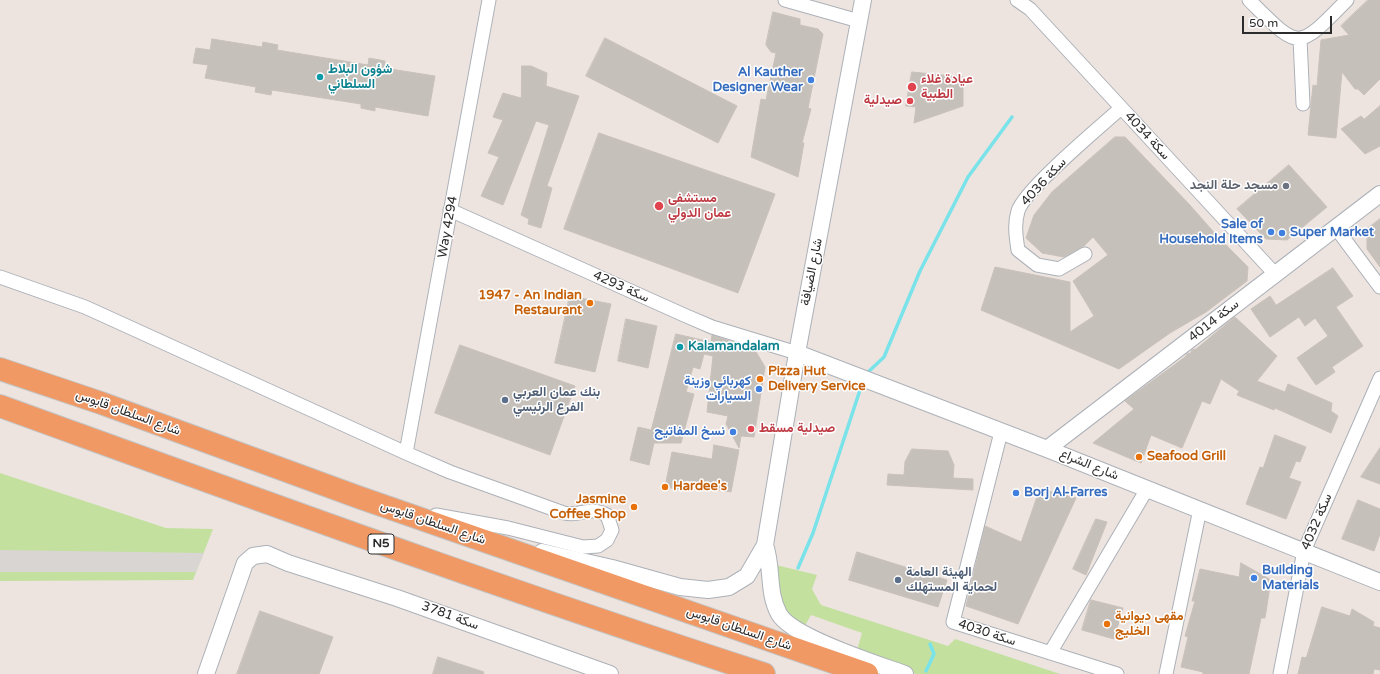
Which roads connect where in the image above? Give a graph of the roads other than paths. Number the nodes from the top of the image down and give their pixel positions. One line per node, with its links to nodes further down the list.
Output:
1 (489, 0): 12 (street, Way 4294)
2 (785, 0): 7 (street)
3 (863, 0): 7 (street, شارع الضيافة)
4 (1017, 0): 10 (street, سكة 4034)
5 (1249, 0): 8 (street)
6 (1347, 0): 8 (street)
7 (859, 21): 18 (street, شارع الضيافة)
8 (1300, 39): 9 (street)
9 (1303, 104)
10 (1121, 108): 14 (street, سكة 4036); 15 (street, سكة 4034)
11 (1380, 194): 13 (street, سكة 4014)
12 (450, 210): 18 (street, سكة 4293); 24 (street, Way 4294)
13 (1336, 228): 15 (street, سكة 4014); 17 (street)
14 (1085, 254)
15 (1275, 274): 23 (street, سكة 4014)
16 (0, 277): 24 (street)
17 (1380, 287)
18 (796, 353): 22 (street, شارع الشراع); 29 (street, شارع الضيافة)
19 (0, 369): 26 (highway, شارع السلطان قابوس)
20 (1380, 378): 30 (street, سكة 4032)
21 (0, 406): 32 (highway, N5)
22 (1001, 432): 23 (street, شارع الشراع); 33 (street, سكة 4030)
23 (1047, 449): 25 (street, شارع الشراع)
24 (406, 454): 26 (street)
25 (1147, 489): 27 (street, شارع الشراع); 33 (street)
26 (388, 507): 28 (highway, شارع السلطان قابوس)
27 (1200, 509): 30 (street, شارع الشراع); 41 (street)
28 (459, 532): 29 (street); 38 (highway, شارع السلطان قابوس)
29 (765, 545): 39 (street)
30 (1304, 551): 31 (street, شارع الشراع); 42 (street, سكة 4032)
31 (1380, 582)
32 (669, 643): 36 (highway); 37 (highway, N5)
33 (1050, 653): 40 (street, سكة 4030)
34 (206, 674): 35 (street, سكة 3781)
35 (610, 674)
36 (742, 674)
37 (764, 674)
38 (867, 674)
39 (905, 674)
40 (1117, 674)
41 (1166, 674)
42 (1280, 674)

